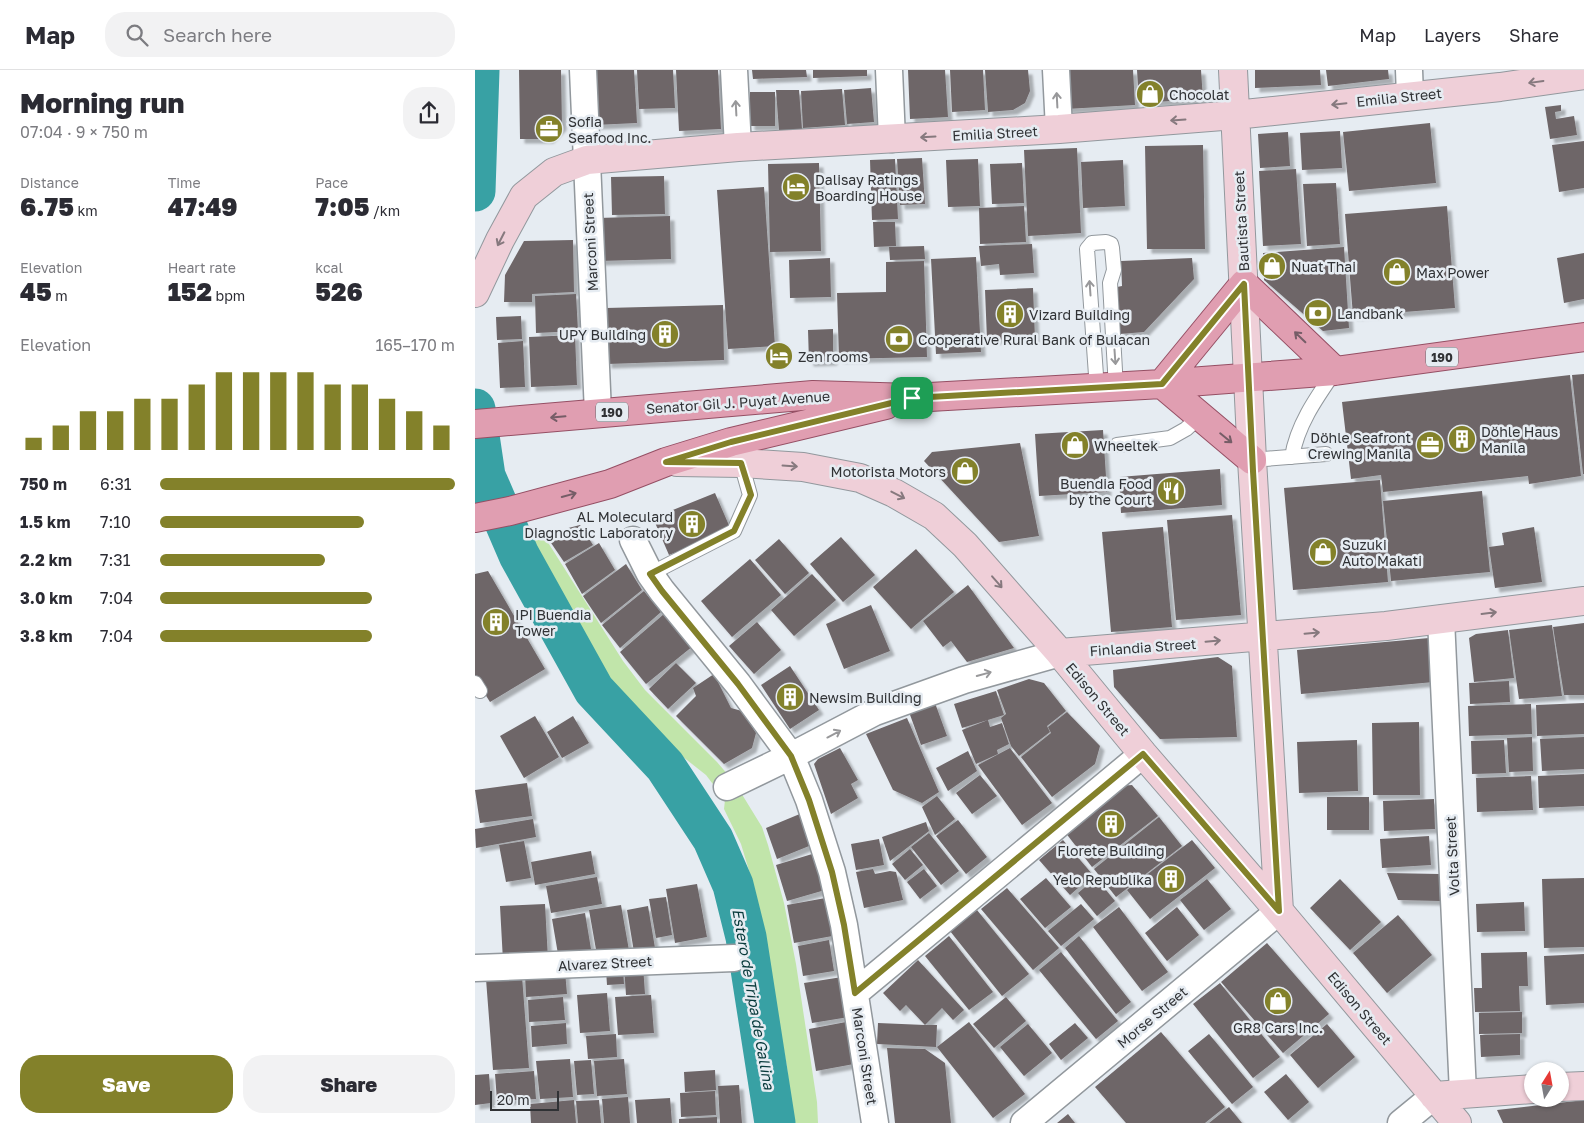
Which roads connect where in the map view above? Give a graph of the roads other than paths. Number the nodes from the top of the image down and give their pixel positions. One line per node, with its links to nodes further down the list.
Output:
1 (583, 70): 12 (street, Marconi Street)
2 (734, 70): 11 (street, one-way to 2)
3 (889, 70): 10 (street)
4 (1056, 70): 9 (street, one-way to 4)
5 (1233, 70): 8 (street, Bautista Street)
6 (1578, 74): 7 (street, Emilia Street, one-way to 7)
7 (1409, 83): 8 (street, Emilia Street, one-way to 8)
8 (1235, 115): 9 (street, Emilia Street, one-way to 9); 13 (street, Bautista Street)
9 (1059, 129): 10 (street, Emilia Street, one-way to 10)
10 (893, 139): 11 (street, Emilia Street)
11 (738, 147): 12 (street, Emilia Street)
12 (587, 160): 14 (street, Emilia Street, one-way to 14); 21 (street, Marconi Street)
13 (1244, 284): 16 (main road, one-way to 13); 17 (street, Bautista Street); 18 (main road)
14 (475, 293)
15 (1584, 337): 16 (main road, Senator Gil J. Puyat Avenue / 190)
16 (1335, 371): 17 (main road, Senator Gil J. Puyat Avenue / 190); 26 (lane)
17 (1249, 378): 18 (main road, Senator Gil J. Puyat Avenue / 190); 27 (street, Bautista Street)
18 (1162, 384): 19 (main road, Senator Gil J. Puyat Avenue / 190); 22 (main road)
19 (1107, 388): 19 (lane, one-way to 19); 20 (main road, Senator Gil J. Puyat Avenue / 190)
20 (912, 398): 21 (main road, Senator Gil J. Puyat Avenue / 190); 28 (main road, Senator Gil J. Puyat Avenue / 190)
21 (598, 413): 23 (main road, Senator Gil J. Puyat Avenue / 190, one-way to 23)
22 (1199, 417): 24 (lane); 27 (main road, one-way to 27)
23 (486, 423)
24 (1117, 445)
25 (1326, 454): 26 (lane)
26 (1292, 457): 27 (lane)
27 (1252, 460): 35 (street, Bautista Street)
28 (666, 462): 29 (street, Edison Street); 30 (main road, Senator Gil J. Puyat Avenue / 190, one-way to 28)
29 (741, 463): 32 (lane); 36 (street, Edison Street, one-way to 36)
30 (477, 517)
31 (633, 540): 32 (street, Marconi Street)
32 (650, 574): 38 (street, Marconi Street)
33 (1584, 601): 34 (street, Finlandia Street, one-way to 33)
34 (1441, 619): 35 (street, Finlandia Street, one-way to 34); 47 (street, Volta Street)
35 (1263, 637): 36 (street, Finlandia Street, one-way to 35); 40 (street, Bautista Street)
36 (1060, 653): 37 (street, Edison Street); 38 (street, Finlandia Street, one-way to 36)
37 (1143, 754): 40 (street, Edison Street); 43 (street)
38 (791, 756): 39 (street, Finlandia Street); 43 (street, Marconi Street)
39 (727, 787)
40 (1279, 911): 48 (street, Edison Street); 50 (street, Morse Street)
41 (734, 958): 42 (street, Alvarez Street)
42 (475, 968)
43 (855, 993): 49 (street, Marconi Street)
44 (1584, 1086): 45 (street)
45 (1569, 1087)
46 (1524, 1090): 47 (street)
47 (1463, 1093): 48 (street)
48 (1434, 1096): 51 (street); 52 (street, Edison Street)
49 (875, 1123)
50 (1024, 1123)
51 (1401, 1123)
52 (1457, 1123)

